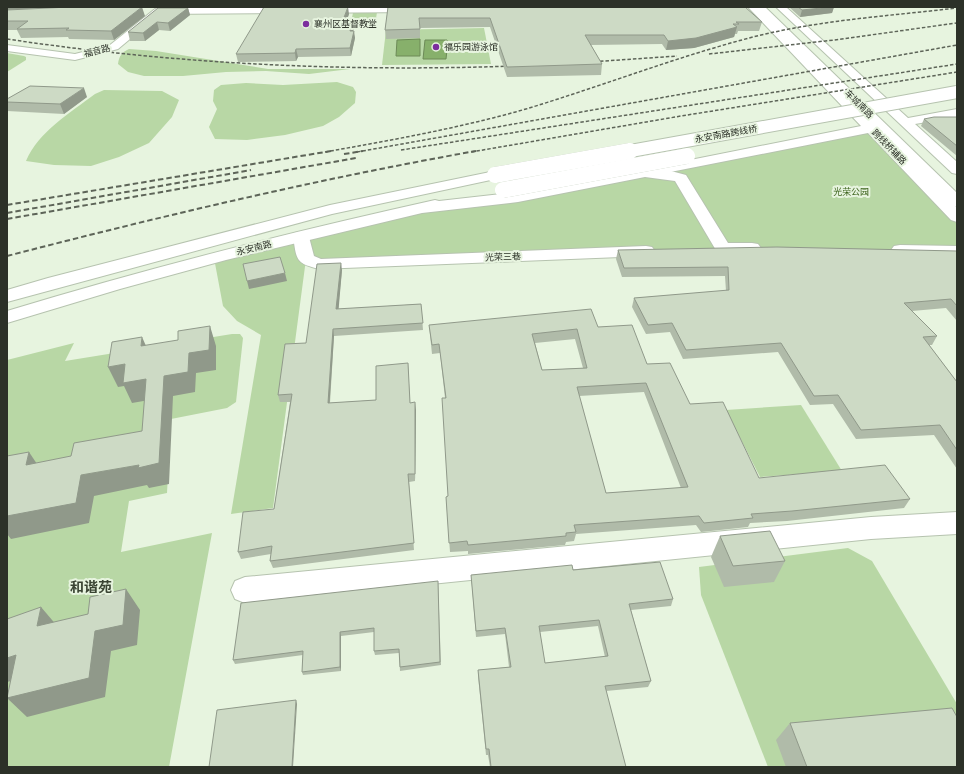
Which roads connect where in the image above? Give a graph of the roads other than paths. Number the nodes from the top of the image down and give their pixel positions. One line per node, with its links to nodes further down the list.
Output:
1 (753, 7): 13 (main road, 跨线桥辅路)
2 (760, 7): 18 (main road, 车城南路)
3 (774, 7): 17 (main road, 车城南路)
4 (781, 7): 12 (main road)
5 (429, 9): 7 (main road)
6 (142, 11): 7 (main road)
7 (158, 11): 8 (main road, 福音路)
8 (7, 48)
9 (957, 92): 16 (main road, 永安南路跨线桥, bridge)
10 (957, 106): 16 (main road, 永安南路跨线桥, bridge)
11 (957, 113): 12 (main road)
12 (906, 123): 14 (main road)
13 (871, 128): 15 (main road); 20 (main road, 跨线桥辅路)
14 (957, 170)
15 (644, 173): 19 (main road); 22 (main road)
16 (499, 183): 19 (main road, 永安南路); 26 (main road, 永安南路)
17 (957, 183)
18 (957, 202)
19 (422, 208): 21 (main road, 永安南路)
20 (957, 218)
21 (301, 236): 24 (main road, 光荣三巷); 27 (main road, 永安南路)
22 (770, 249)
23 (886, 250): 25 (main road)
24 (660, 251)
25 (957, 251)
26 (7, 296)
27 (7, 317)
28 (957, 523): 29 (main road)
29 (245, 590)

